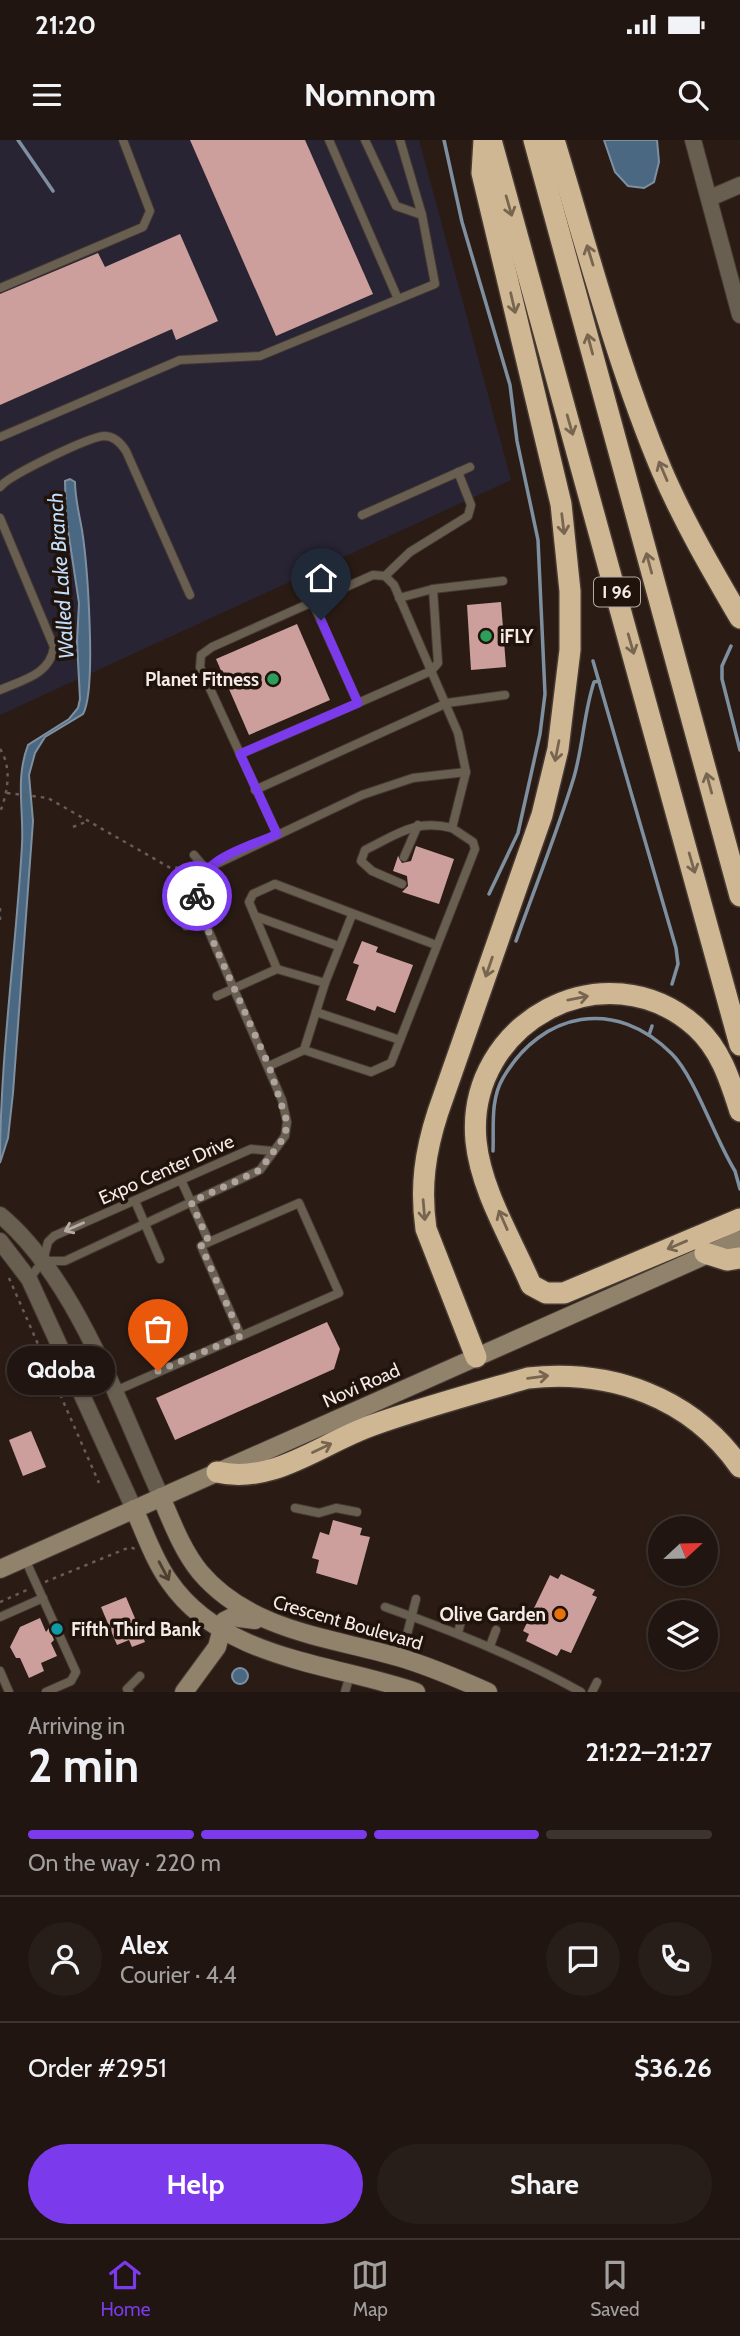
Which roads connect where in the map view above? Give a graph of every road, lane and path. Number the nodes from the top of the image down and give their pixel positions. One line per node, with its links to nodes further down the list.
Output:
1 (123, 140): 13 (lane)
2 (329, 140): 14 (lane)
3 (365, 140): 12 (lane)
4 (400, 140): 12 (lane)
5 (484, 140): 89 (highway, one-way to 89)
6 (491, 140): 68 (highway, I 96, one-way to 68)
7 (534, 140): 53 (highway, I 96, one-way to 7)
8 (554, 140): 29 (highway, one-way to 8)
9 (693, 140): 11 (street)
10 (740, 185): 11 (street)
11 (710, 198): 15 (street)
12 (422, 215): 14 (lane)
13 (0, 288)
14 (398, 299): 16 (lane)
15 (740, 315)
16 (0, 437)
17 (470, 467): 18 (lane)
18 (458, 472): 20 (lane); 23 (lane)
19 (0, 487): 26 (lane)
20 (362, 515)
21 (0, 518): 22 (lane)
22 (2, 528): 31 (lane)
23 (385, 576): 27 (lane); 28 (lane)
24 (503, 581): 25 (lane)
25 (433, 589): 27 (lane); 30 (lane)
26 (190, 595)
27 (399, 598): 30 (lane)
28 (313, 603): 33 (lane); 36 (lane)
29 (740, 618)
30 (431, 671): 33 (lane); 34 (lane)
31 (0, 690)
32 (505, 695): 34 (lane)
33 (358, 703): 36 (lane)
34 (447, 703): 37 (lane); 38 (lane)
35 (0, 748): 39 (path)
36 (240, 754): 38 (lane)
37 (466, 772): 44 (lane); 45 (lane)
38 (255, 790): 45 (lane)
39 (10, 793): 40 (path); 41 (path)
40 (0, 812)
41 (88, 821): 43 (path); 50 (path)
42 (418, 825): 44 (lane); 47 (lane); 51 (lane)
43 (73, 827)
44 (452, 828): 60 (lane)
45 (277, 834): 49 (lane)
46 (194, 855): 49 (lane)
47 (404, 857)
48 (185, 866): 50 (path)
49 (206, 869): 52 (lane)
50 (174, 870): 52 (path)
51 (402, 884)
52 (198, 885): 57 (lane)
53 (740, 896)
54 (0, 908): 58 (path)
55 (352, 915): 56 (lane); 60 (lane); 61 (lane)
56 (255, 916): 61 (lane); 62 (lane)
57 (203, 919): 59 (lane); 64 (lane)
58 (0, 925)
59 (187, 926)
60 (436, 945): 67 (lane)
61 (338, 946): 63 (lane)
62 (277, 969): 63 (lane); 64 (lane)
63 (325, 983): 66 (lane)
64 (235, 989): 65 (lane); 70 (lane)
65 (218, 996)
66 (316, 1012): 67 (lane); 69 (lane)
67 (400, 1040): 69 (lane)
68 (740, 1045)
69 (304, 1050): 70 (lane)
70 (269, 1066): 72 (lane)
71 (740, 1111): 77 (highway, one-way to 71)
72 (272, 1151): 73 (lane, Expo Center Drive); 75 (lane, Expo Center Drive)
73 (181, 1180): 74 (lane, Expo Center Drive); 75 (lane)
74 (135, 1201): 78 (lane); 85 (lane, Expo Center Drive, one-way to 85)
75 (191, 1202): 78 (lane, Expo Center Drive); 81 (lane)
76 (2, 1216): 85 (street, Crescent Boulevard)
77 (740, 1219)
78 (145, 1224): 84 (lane); 85 (lane, Expo Center Drive)
79 (740, 1240): 82 (street, Novi Road)
80 (0, 1241): 87 (street)
81 (209, 1242): 88 (lane); 88 (lane)
82 (705, 1254): 83 (highway); 89 (street, Novi Road)
83 (740, 1258)
84 (160, 1259)
85 (43, 1261): 87 (lane, Expo Center Drive); 90 (street, Crescent Boulevard)
86 (5, 1272): 93 (path)
87 (29, 1279): 96 (street)
88 (241, 1336): 90 (lane)
89 (476, 1357): 92 (street, Novi Road)
90 (113, 1392): 94 (street, Crescent Boulevard)
91 (740, 1467): 92 (highway, one-way to 91)
92 (216, 1472): 94 (street, Novi Road)
93 (99, 1483)
94 (160, 1497): 96 (street, Novi Road); 109 (street, Crescent Boulevard)
95 (295, 1508): 97 (lane)
96 (134, 1509): 99 (street, Novi Road); 111 (street, one-way to 111)
97 (357, 1512)
98 (136, 1551): 101 (path)
99 (25, 1558): 100 (street, Novi Road); 101 (lane)
100 (0, 1569)
101 (37, 1586): 102 (lane); 104 (path)
102 (43, 1598): 106 (lane); 121 (lane)
103 (416, 1599): 107 (lane)
104 (0, 1602)
105 (385, 1607): 107 (lane)
106 (0, 1617)
107 (412, 1617): 112 (lane); 114 (lane)
108 (462, 1617): 112 (lane)
109 (263, 1619): 111 (street); 114 (street, Crescent Boulevard)
110 (496, 1630): 113 (lane)
111 (222, 1632): 116 (street); 123 (street)
112 (458, 1633): 113 (lane)
113 (490, 1646): 126 (lane)
114 (401, 1658): 119 (street, Crescent Boulevard)
115 (0, 1671): 120 (lane)
116 (351, 1672): 124 (lane); 125 (street)
117 (140, 1676): 122 (lane)
118 (597, 1682): 127 (lane)
119 (478, 1690)
120 (9, 1692)
121 (46, 1692)
122 (129, 1692)
123 (184, 1692)
124 (345, 1692)
125 (416, 1692)
126 (581, 1692)
127 (592, 1692)

